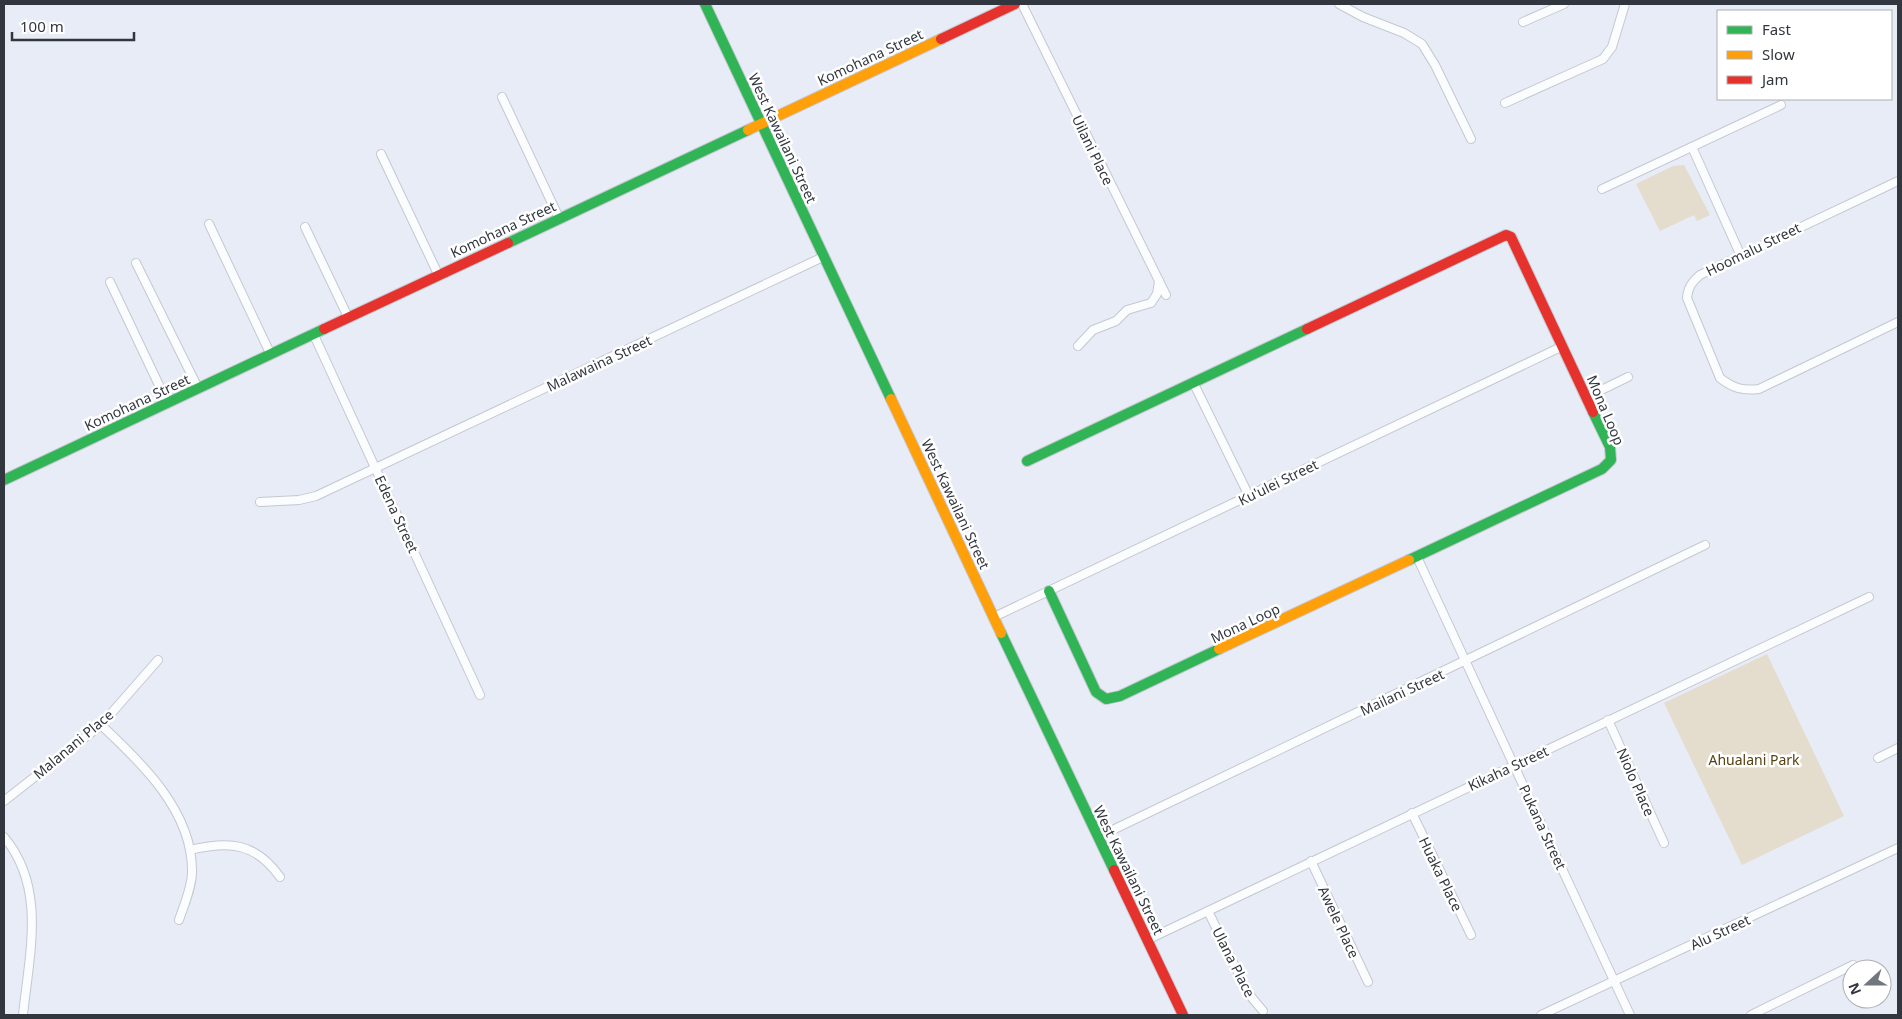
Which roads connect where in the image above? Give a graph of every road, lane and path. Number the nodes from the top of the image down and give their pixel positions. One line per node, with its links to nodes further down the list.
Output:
1 (705, 4): 11 (street, West Kawailani Street)
2 (1015, 4): 11 (street, Komohana Street)
3 (1022, 4): 24 (street, Uilani Place)
4 (1339, 4): 12 (street)
5 (1564, 4): 7 (street)
6 (1625, 4): 9 (street)
7 (1523, 22)
8 (502, 97): 17 (street)
9 (1505, 103)
10 (1781, 105): 13 (street)
11 (761, 122): 17 (street, Komohana Street); 21 (street, West Kawailani Street)
12 (1471, 139)
13 (1692, 147): 16 (street); 20 (street)
14 (381, 154): 23 (street)
15 (1898, 181): 20 (street, Hoomalu Street)
16 (1602, 189)
17 (559, 218): 23 (street, Komohana Street)
18 (209, 224): 32 (street)
19 (305, 227): 27 (street)
20 (1740, 254): 28 (street, Hoomalu Street)
21 (823, 257): 39 (street, Malawaina Street); 47 (street, West Kawailani Street)
22 (136, 263): 35 (street)
23 (438, 274): 27 (street, Komohana Street)
24 (1159, 281): 26 (street, Uilani Place); 30 (street)
25 (110, 282): 37 (street)
26 (1166, 295)
27 (348, 317): 29 (street, Komohana Street)
28 (1898, 322)
29 (313, 333): 32 (street, Komohana Street); 39 (street, Edena Street)
30 (1078, 346)
31 (1563, 346): 34 (street, Mona Loop); 36 (street, Mona Loop); 41 (street, Ku'ulei Street)
32 (270, 353): 35 (street, Komohana Street)
33 (1628, 377): 36 (street)
34 (1193, 382): 38 (street, Mona Loop); 41 (street)
35 (198, 388): 37 (street, Komohana Street)
36 (1587, 397): 44 (street, Mona Loop)
37 (167, 402): 40 (street, Komohana Street)
38 (1027, 461)
39 (376, 468): 42 (street, Malawaina Street); 50 (street, Edena Street)
40 (4, 480)
41 (1249, 496): 45 (street, Ku'ulei Street)
42 (260, 502)
43 (1705, 545): 49 (street, Mailani Street)
44 (1417, 557): 45 (street, Mona Loop); 49 (street, Pukana Street)
45 (1049, 591): 47 (street, Ku'ulei Street)
46 (1869, 597): 51 (street, Kikaha Street)
47 (994, 617): 59 (street, West Kawailani Street)
48 (158, 660): 52 (street, Malanani Place)
49 (1466, 661): 55 (street, Pukana Street); 59 (street, Mailani Street)
50 (480, 695)
51 (1608, 720): 55 (street, Kikaha Street); 60 (street, Niolo Place)
52 (101, 725): 56 (street, Malanani Place); 62 (street)
53 (1898, 748): 54 (street)
54 (1878, 758)
55 (1514, 765): 57 (street, Kikaha Street); 71 (street, Pukana Street)
56 (4, 801)
57 (1412, 813): 63 (street, Kikaha Street); 67 (street, Huaka Place)
58 (4, 837): 73 (street)
59 (1098, 837): 68 (street, West Kawailani Street)
60 (1664, 844)
61 (1898, 848): 71 (street, Alu Street)
62 (190, 850): 64 (street); 66 (street)
63 (1311, 862): 65 (street, Kikaha Street); 70 (street, Awele Place)
64 (280, 877)
65 (1208, 911): 68 (street, Kikaha Street); 72 (street, Ulana Place)
66 (179, 920)
67 (1470, 935)
68 (1147, 940): 74 (street, West Kawailani Street)
69 (1842, 970): 77 (street)
70 (1368, 982)
71 (1615, 982): 75 (street, Alu Street); 76 (street, Pukana Street)
72 (1264, 1011)
73 (23, 1015)
74 (1183, 1015)
75 (1541, 1015)
76 (1630, 1015)
77 (1751, 1015)

